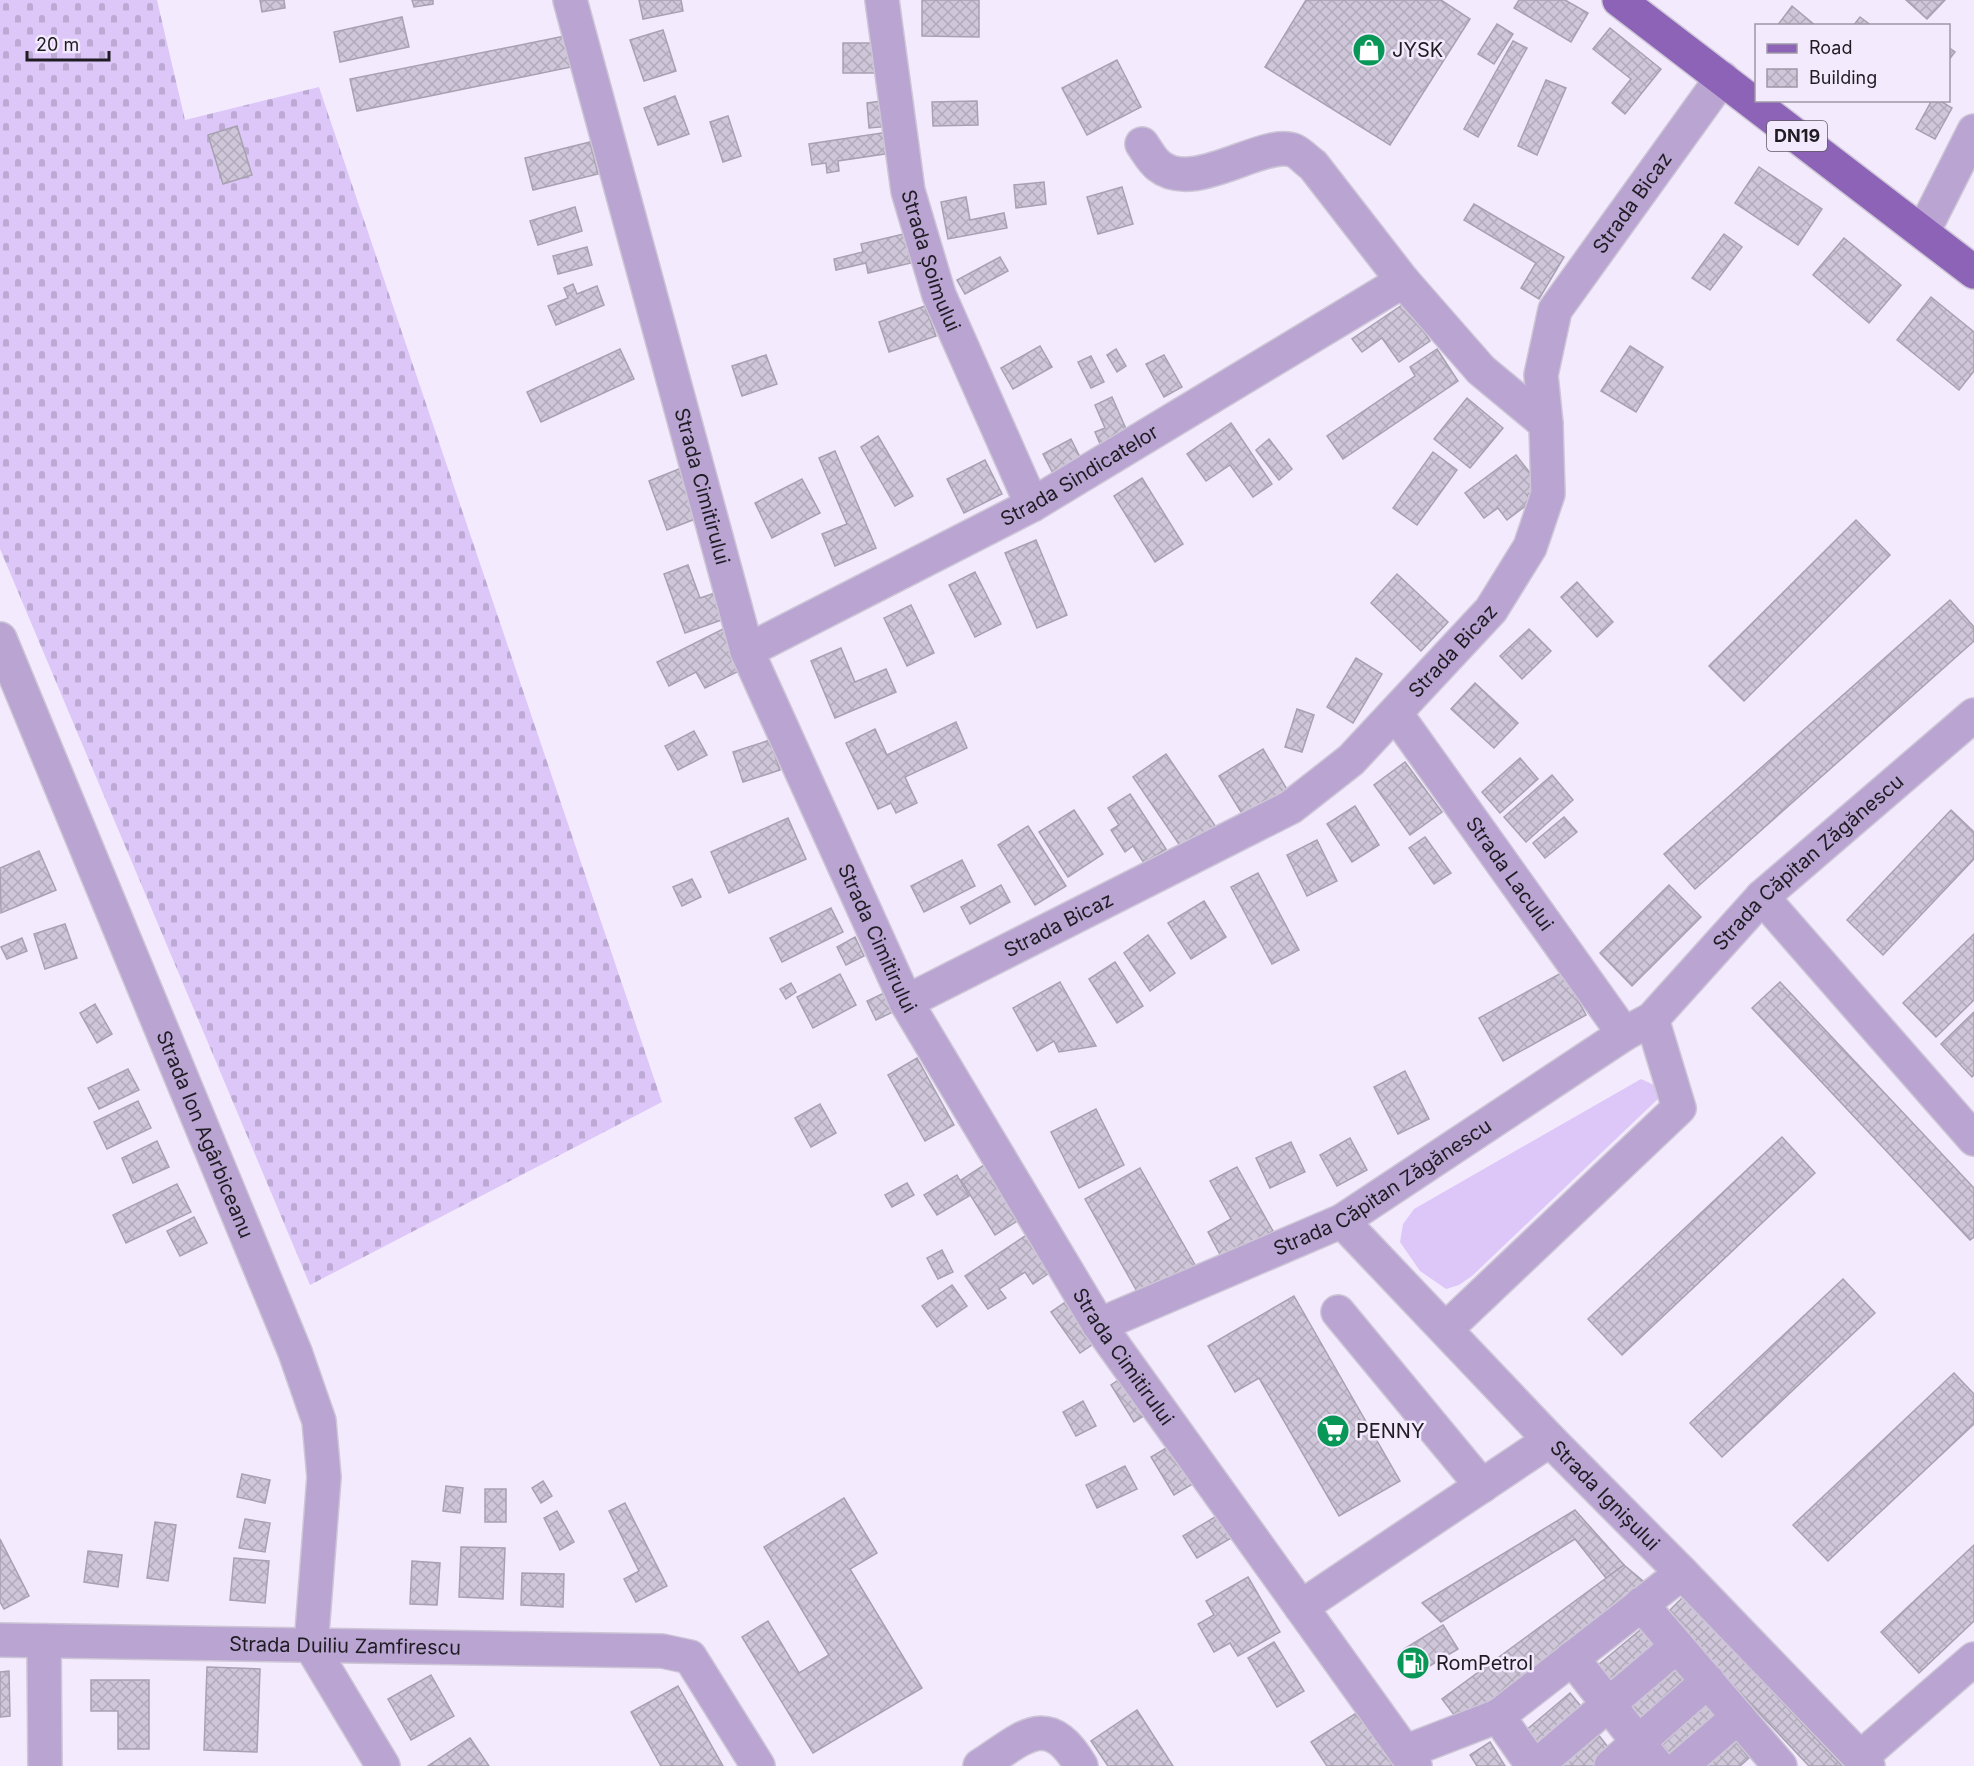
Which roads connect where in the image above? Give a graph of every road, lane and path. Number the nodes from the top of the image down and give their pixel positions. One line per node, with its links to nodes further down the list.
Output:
1 (570, 0): 13 (street, Strada Cimitirului)
2 (882, 0): 11 (street, Strada Șoimului)
3 (1619, 0): 4 (main road, DN19)
4 (1722, 78): 7 (main road, DN19); 10 (street, Strada Bicaz)
5 (1974, 131): 7 (street)
6 (1142, 144): 9 (street)
7 (1923, 232): 8 (main road, DN19)
8 (1974, 272)
9 (1404, 281): 10 (street); 11 (street, Strada Sindicatelor)
10 (1546, 424): 14 (street, Strada Bicaz)
11 (1032, 506): 13 (street, Strada Sindicatelor)
12 (0, 639): 31 (street, Strada Ion Agârbiceanu)
13 (747, 651): 17 (street, Strada Cimitirului)
14 (1396, 714): 17 (street, Strada Bicaz); 18 (street, Strada Lacului)
15 (1974, 715): 16 (street, Strada Căpitan Zăgănescu)
16 (1762, 897): 18 (street, Strada Căpitan Zăgănescu); 19 (street)
17 (906, 1002): 22 (street, Strada Cimitirului)
18 (1638, 1027): 20 (street, Strada Căpitan Zăgănescu); 23 (street)
19 (1974, 1139)
20 (1342, 1221): 22 (street, Strada Căpitan Zăgănescu); 23 (street, Strada Ignișului)
21 (1338, 1312): 25 (street)
22 (1099, 1325): 28 (street, Strada Cimitirului)
23 (1446, 1329): 24 (street, Strada Ignișului)
24 (1550, 1440): 25 (street); 26 (street, Strada Ignișului)
25 (1482, 1486): 28 (street)
26 (1682, 1573): 27 (street); 42 (street, Strada Ignișului)
27 (1641, 1604): 32 (street); 33 (street)
28 (1301, 1607): 40 (street, Strada Cimitirului)
29 (0, 1640): 30 (street, Strada Duiliu Zamfirescu)
30 (44, 1641): 31 (street, Strada Duiliu Zamfirescu); 43 (street)
31 (311, 1646): 44 (street); 45 (street, Strada Duiliu Zamfirescu)
32 (1677, 1646): 35 (street); 36 (street)
33 (1572, 1658): 36 (street); 37 (street)
34 (1974, 1659): 42 (street)
35 (1708, 1682): 38 (street); 39 (street)
36 (1609, 1705): 39 (street); 48 (street)
37 (1498, 1716): 40 (street); 48 (street)
38 (1738, 1717): 41 (street); 50 (street)
39 (1647, 1754): 49 (street)
40 (1410, 1759)
41 (1768, 1762)
42 (1864, 1762)
43 (45, 1766)
44 (383, 1766)
45 (758, 1766)
46 (980, 1766): 47 (street)
47 (1081, 1766)
48 (1535, 1766)
49 (1611, 1766)
50 (1681, 1766)

